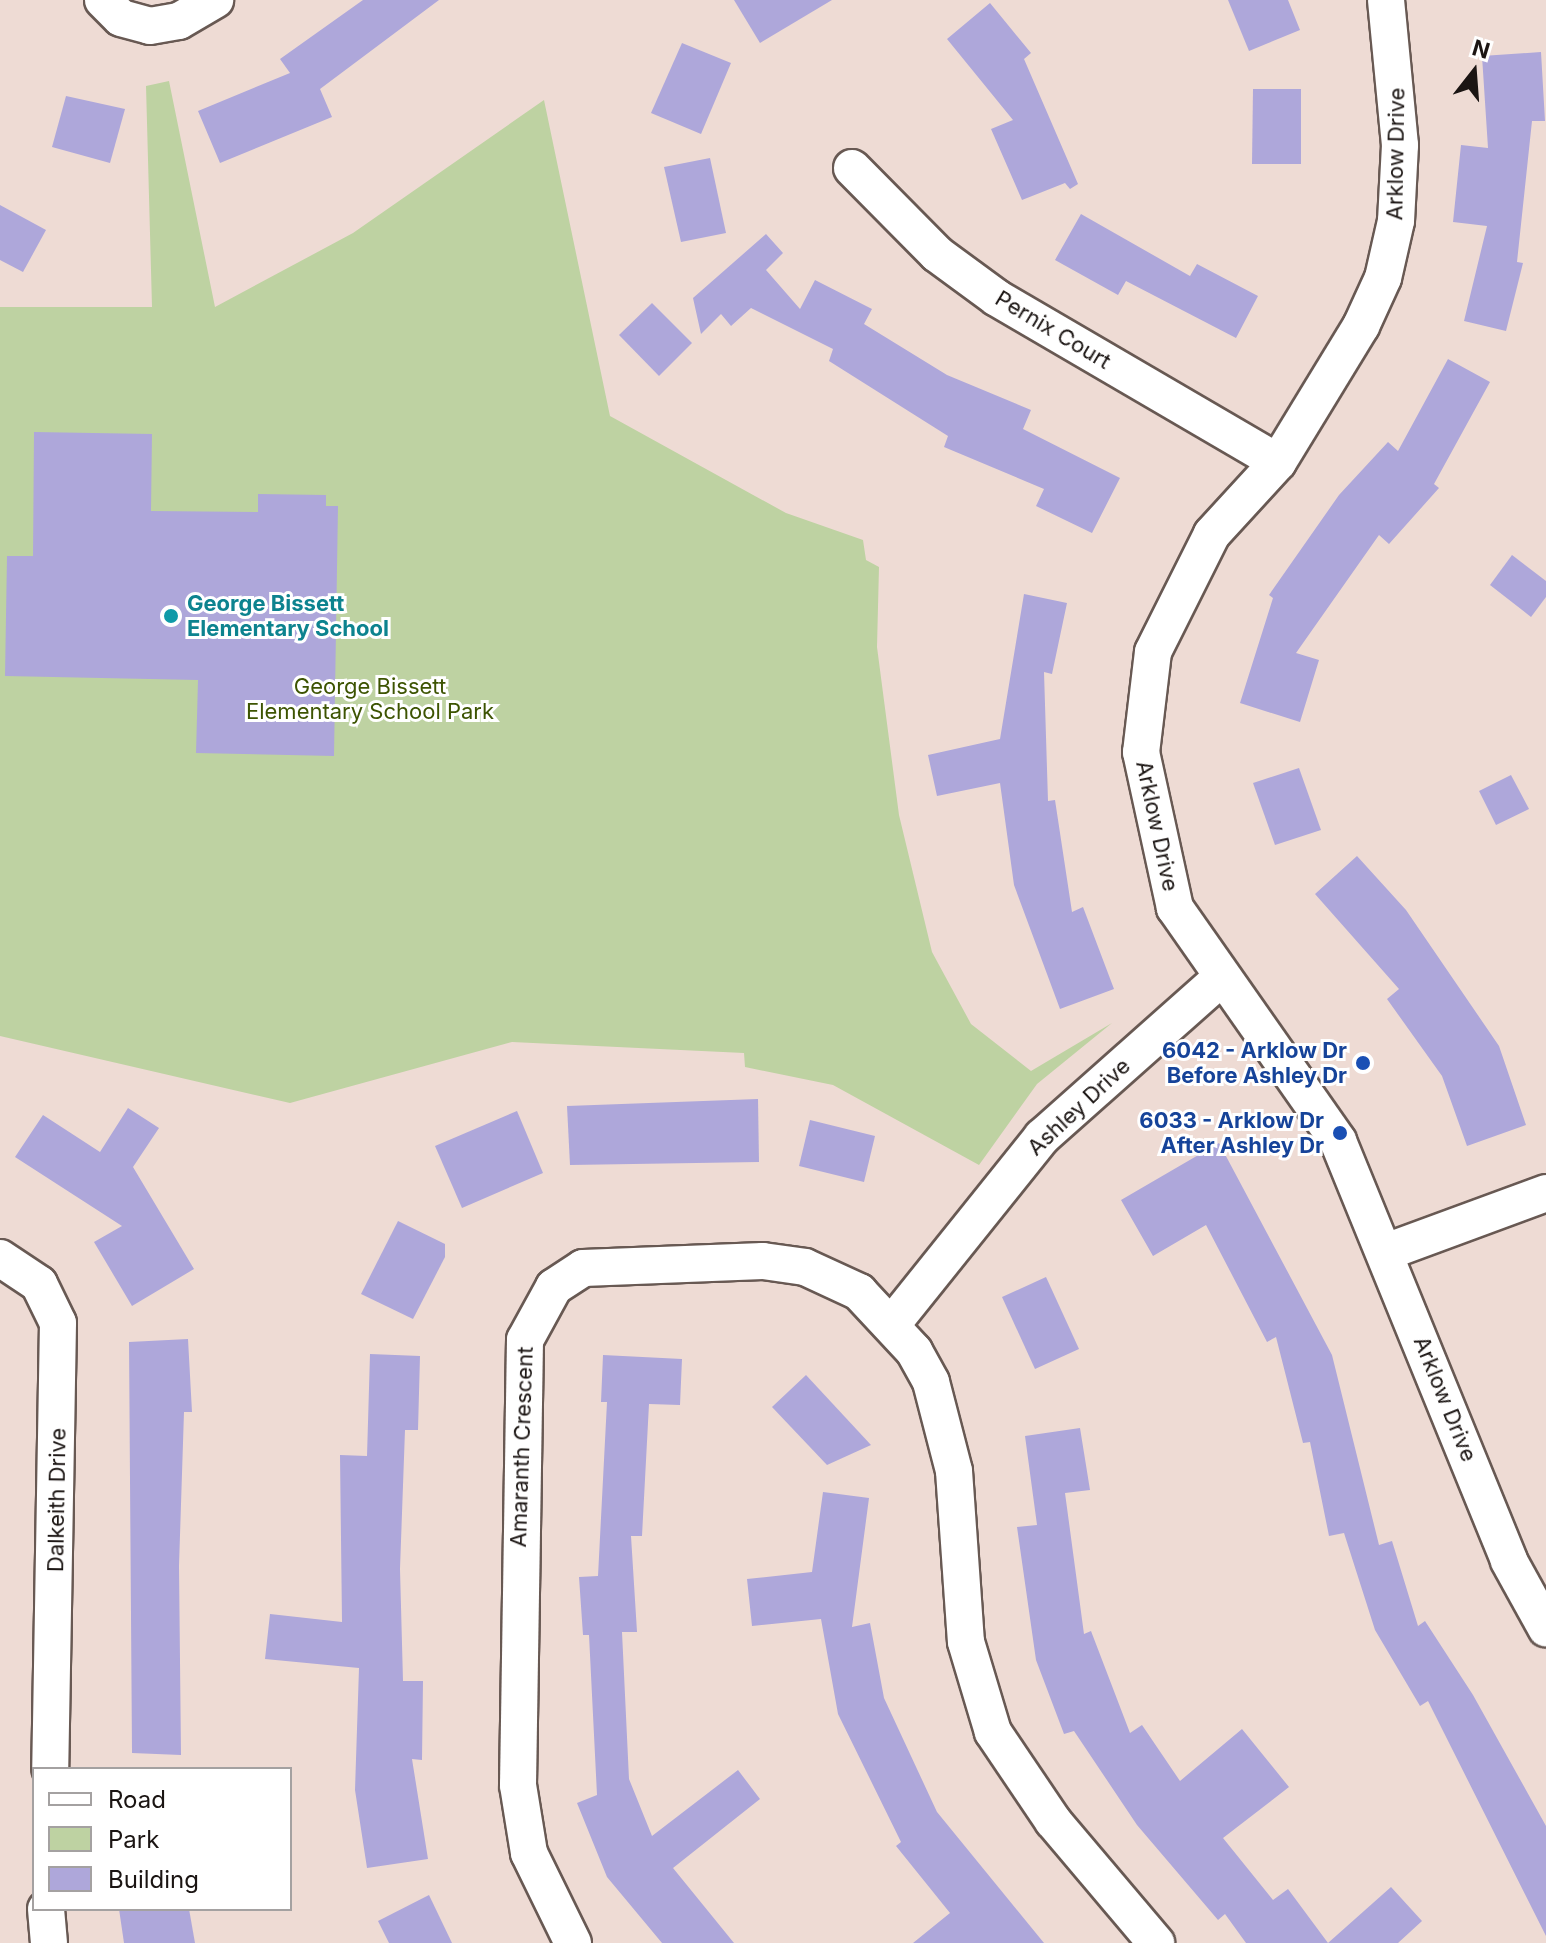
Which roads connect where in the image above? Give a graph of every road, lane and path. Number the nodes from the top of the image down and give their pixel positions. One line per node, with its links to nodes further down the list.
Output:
1 (103, 0): 2 (street)
2 (215, 0)
3 (1386, 0): 5 (street, Arklow Drive)
4 (852, 168): 5 (street, Pernix Court)
5 (1278, 462): 6 (street, Arklow Drive)
6 (1220, 979): 8 (street, Arklow Drive); 10 (street, Ashley Drive)
7 (1546, 1193): 8 (street)
8 (1386, 1252): 11 (street, Arklow Drive)
9 (0, 1258): 12 (street, Dalkeith Drive)
10 (893, 1323): 15 (street, Amaranth Crescent); 16 (street, Amaranth Crescent)
11 (1546, 1628)
12 (50, 1767)
13 (46, 1911): 14 (street)
14 (49, 1943)
15 (573, 1943)
16 (1156, 1943)

